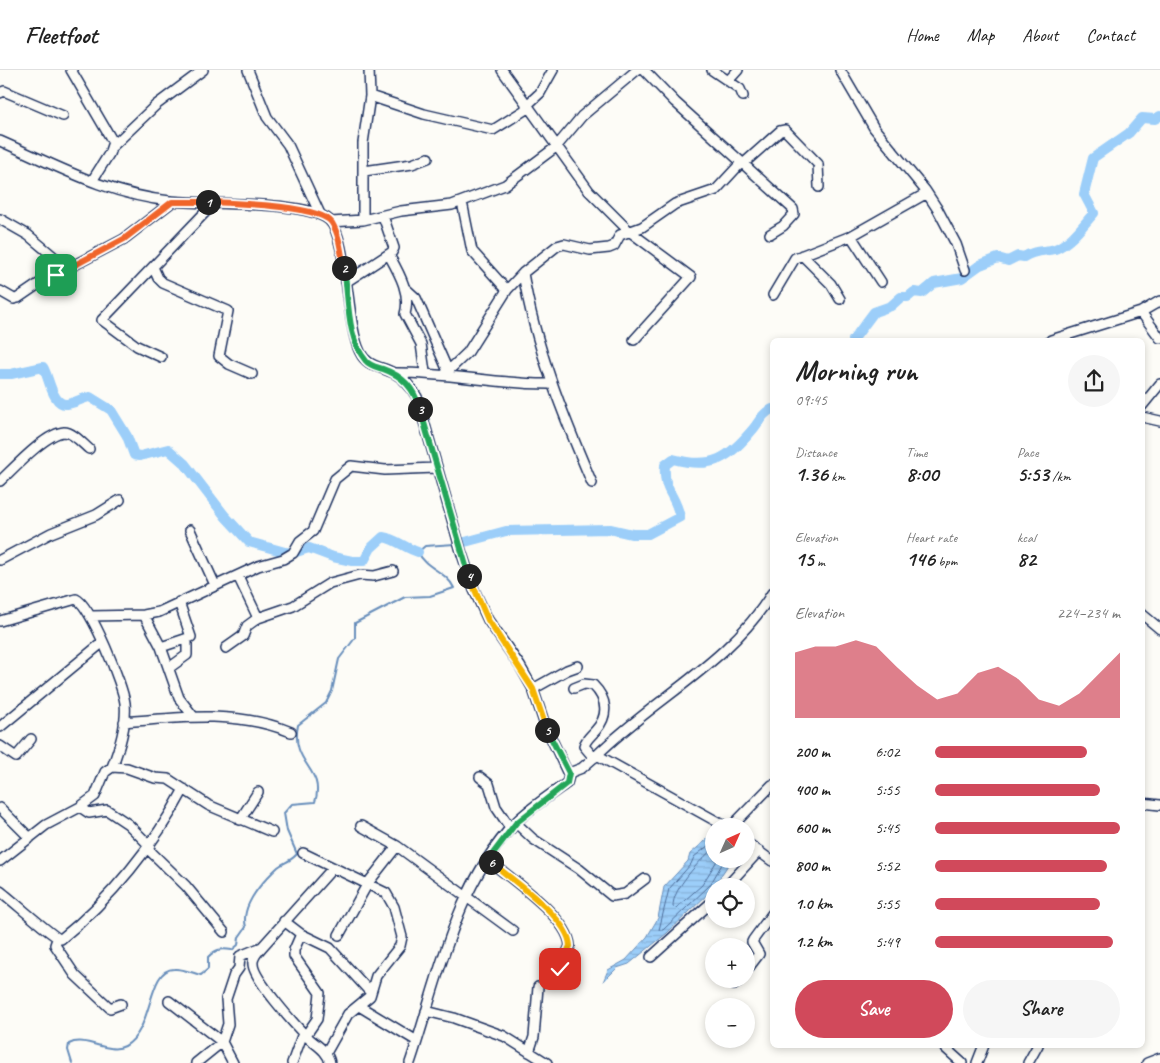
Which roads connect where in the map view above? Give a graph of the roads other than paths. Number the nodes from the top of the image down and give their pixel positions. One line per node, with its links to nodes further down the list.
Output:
1 (71, 70): 19 (street)
2 (203, 70): 19 (street)
3 (248, 70): 30 (street)
4 (369, 70): 14 (street)
5 (502, 70): 16 (street)
6 (553, 70): 16 (street)
7 (637, 70): 20 (street)
8 (644, 70): 22 (street)
9 (712, 70): 12 (street)
10 (738, 70): 12 (street)
11 (840, 70): 26 (street)
12 (728, 81): 15 (street)
13 (0, 93): 17 (street)
14 (370, 96): 16 (street); 23 (street)
15 (743, 96)
16 (527, 107): 20 (street)
17 (64, 116)
18 (0, 141): 24 (street)
19 (113, 146): 24 (street)
20 (556, 147): 29 (street); 35 (street)
21 (428, 158): 23 (street)
22 (742, 163): 25 (street); 35 (street); 36 (street)
23 (364, 172): 33 (street)
24 (92, 182): 27 (street)
25 (819, 187)
26 (927, 193): 37 (street); 42 (street)
27 (172, 202): 28 (street); 40 (street)
28 (215, 202): 30 (street); 41 (street)
29 (462, 202): 31 (street); 47 (street)
30 (320, 214): 34 (street)
31 (383, 216): 33 (street); 38 (street)
32 (0, 220): 40 (street)
33 (363, 220): 34 (street)
34 (331, 222): 44 (street)
35 (629, 231): 43 (street); 55 (street)
36 (770, 234)
37 (851, 236): 39 (street); 45 (street)
38 (389, 255): 44 (street); 46 (street)
39 (802, 255): 49 (street); 50 (street)
40 (70, 267): 48 (street)
41 (153, 267): 56 (street); 60 (street)
42 (965, 270)
43 (523, 273): 47 (street); 61 (street)
44 (346, 282): 58 (street)
45 (881, 282)
46 (405, 288): 57 (street); 59 (street)
47 (508, 290): 59 (street)
48 (0, 291)
49 (773, 296)
50 (840, 299)
51 (1160, 301): 52 (street)
52 (1141, 312): 53 (street); 54 (street)
53 (1056, 338)
54 (1160, 338)
55 (634, 340)
56 (161, 357)
57 (425, 372): 58 (street); 59 (street)
58 (394, 373): 67 (street)
59 (446, 373): 61 (street)
60 (252, 374)
61 (552, 384): 69 (street)
62 (1160, 384): 63 (street)
63 (1145, 402)
64 (1145, 418): 65 (street)
65 (1160, 421)
66 (89, 449): 68 (street)
67 (436, 468): 74 (street); 91 (street)
68 (0, 481)
69 (592, 483)
70 (120, 500): 72 (street)
71 (190, 530): 75 (street)
72 (0, 560)
73 (393, 571): 81 (street)
74 (238, 576): 75 (street); 81 (street)
75 (216, 585): 77 (street)
76 (770, 596): 98 (street)
77 (179, 602): 78 (street); 84 (street)
78 (144, 615): 79 (street); 86 (street)
79 (91, 616): 82 (street); 85 (street)
80 (1145, 616): 83 (street)
81 (258, 618): 87 (street)
82 (0, 621)
83 (1160, 629)
84 (187, 639): 86 (street); 89 (street)
85 (103, 642): 93 (street); 94 (street)
86 (161, 647): 89 (street)
87 (226, 648)
88 (578, 666): 91 (street)
89 (169, 668): 92 (street)
90 (574, 688): 98 (street)
91 (533, 689): 100 (street)
92 (193, 716): 93 (street); 95 (street)
93 (124, 722): 99 (street)
94 (0, 727)
95 (291, 732)
96 (31, 739): 97 (street)
97 (0, 746)
98 (595, 756): 100 (street); 109 (street)
99 (112, 767): 103 (street); 107 (street)
100 (569, 773): 113 (street)
101 (480, 777): 113 (street)
102 (770, 787): 110 (street)
103 (184, 789): 111 (street); 117 (street)
104 (258, 792): 111 (street)
105 (1145, 804): 106 (street)
106 (1160, 806)
107 (80, 807): 115 (street); 117 (street)
108 (0, 808): 115 (street)
109 (709, 818)
110 (740, 818)
111 (240, 820): 114 (street)
112 (361, 826): 116 (street)
113 (514, 826): 122 (street); 126 (street)
114 (272, 832)
115 (30, 838): 123 (street)
116 (397, 846): 127 (street); 129 (street)
117 (149, 848): 134 (street); 138 (street)
118 (755, 848): 119 (street)
119 (759, 851): 121 (street); 125 (street)
120 (304, 853): 124 (street)
121 (770, 859)
122 (488, 860): 129 (street); 143 (street)
123 (0, 861)
124 (332, 869): 127 (street); 132 (street)
125 (734, 878)
126 (645, 880)
127 (368, 884): 136 (street); 145 (street)
128 (0, 891): 138 (street)
129 (466, 897): 133 (street); 149 (street)
130 (705, 908): 141 (street)
131 (770, 917): 137 (street)
132 (284, 921): 135 (street); 139 (street)
133 (513, 931)
134 (224, 932)
135 (301, 934): 145 (street); 150 (street)
136 (338, 934)
137 (754, 938)
138 (57, 939): 147 (street)
139 (262, 947): 150 (street); 152 (street)
140 (755, 947): 142 (street)
141 (651, 957)
142 (755, 959)
143 (558, 974)
144 (538, 987): 156 (street)
145 (370, 992): 148 (street)
146 (169, 1001): 152 (street)
147 (121, 1004)
148 (360, 1006): 151 (street); 157 (street)
149 (426, 1011): 151 (street); 156 (street)
150 (304, 1034): 157 (street); 161 (street)
151 (417, 1041): 163 (street)
152 (222, 1042): 159 (street); 160 (street)
153 (945, 1048): 165 (street)
154 (983, 1048): 166 (street)
155 (1036, 1048): 167 (street)
156 (529, 1052): 164 (street)
157 (326, 1053): 162 (street)
158 (1160, 1058): 168 (street)
159 (196, 1063)
160 (233, 1063)
161 (292, 1063)
162 (330, 1063)
163 (410, 1063)
164 (546, 1063)
165 (962, 1063)
166 (977, 1063)
167 (1028, 1063)
168 (1148, 1063)

